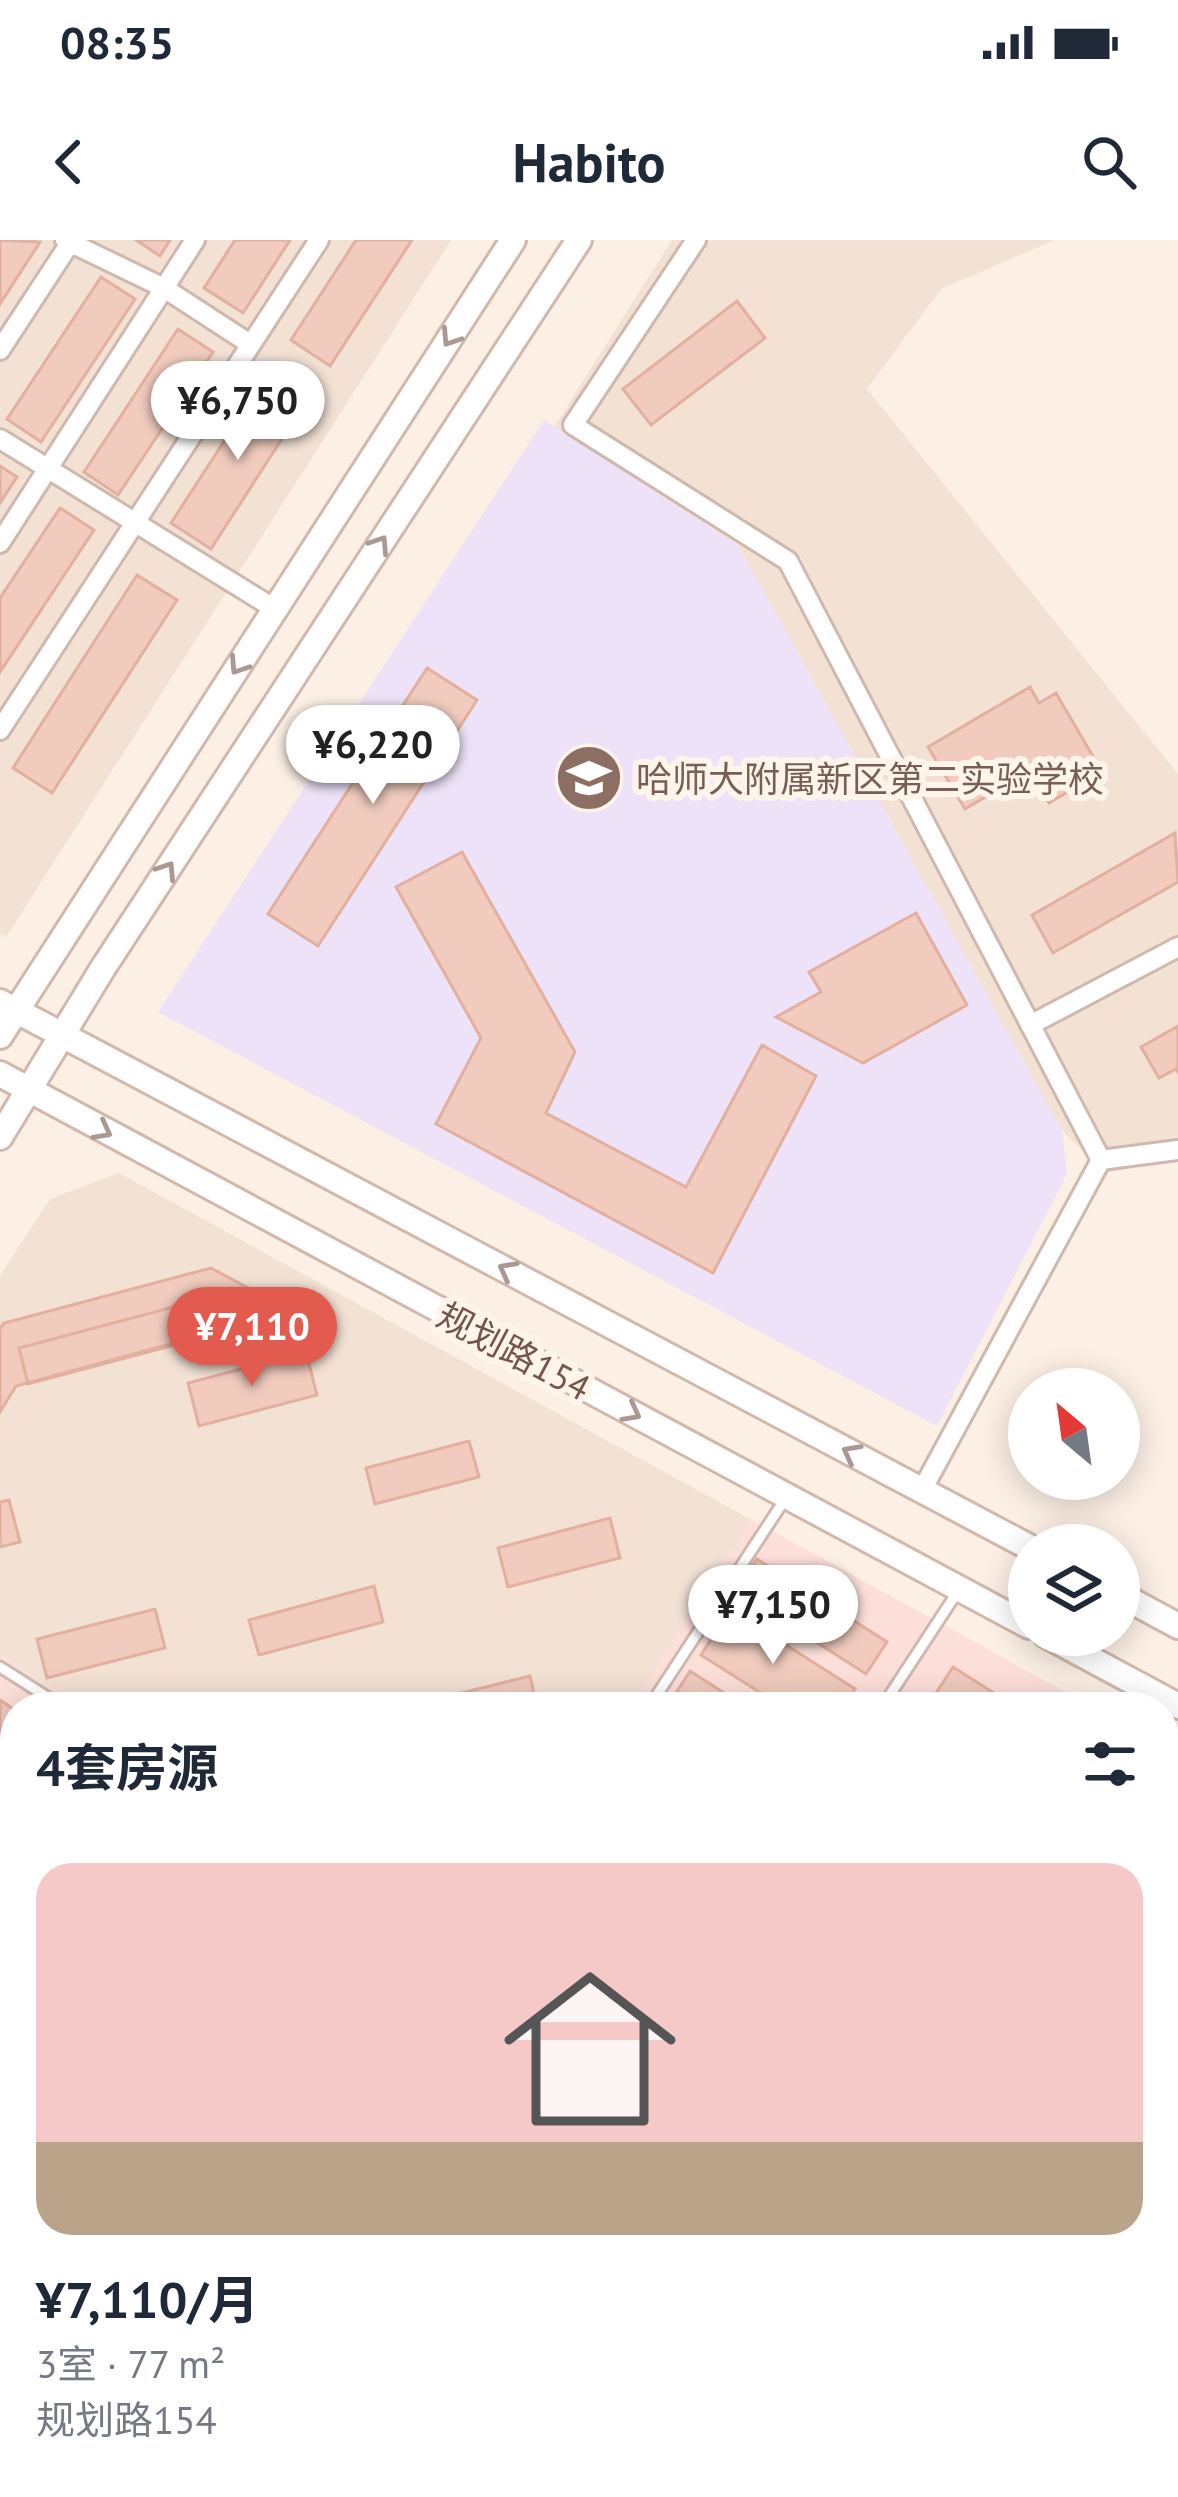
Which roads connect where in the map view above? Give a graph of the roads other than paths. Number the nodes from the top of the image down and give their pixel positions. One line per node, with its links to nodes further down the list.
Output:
1 (195, 240): 7 (street)
2 (319, 240): 8 (street)
3 (513, 240): 14 (main road, one-way to 14)
4 (579, 240): 20 (main road, one-way to 4)
5 (696, 240): 19 (street)
6 (69, 241): 7 (street); 9 (street)
7 (164, 288): 8 (street); 11 (street)
8 (250, 344): 12 (street)
9 (0, 350)
10 (0, 439): 11 (street)
11 (48, 469): 12 (street); 13 (street)
12 (134, 522): 14 (street); 15 (street)
13 (0, 543)
14 (275, 609): 18 (main road, one-way to 18)
15 (6, 708): 16 (street)
16 (0, 730)
17 (1178, 947): 19 (street)
18 (9, 1006): 20 (main road, 规划路154); 21 (main road)
19 (1030, 1025): 26 (street)
20 (63, 1034): 23 (main road); 27 (main road, 规划路154, one-way to 20)
21 (0, 1036)
22 (0, 1074): 23 (main road, 规划路154)
23 (29, 1091): 24 (main road); 28 (main road, 规划路154, one-way to 28)
24 (0, 1137)
25 (1178, 1150): 26 (street)
26 (1101, 1160): 27 (street)
27 (922, 1490): 29 (main road, 规划路154)
28 (787, 1496): 30 (main road, 规划路154); 37 (lane)
29 (1008, 1536)
30 (959, 1589): 32 (main road, 规划路154); 38 (lane)
31 (1140, 1605): 33 (main road)
32 (1008, 1615)
33 (1178, 1626)
34 (1085, 1656): 39 (main road)
35 (0, 1667): 36 (lane)
36 (39, 1692)
37 (659, 1692)
38 (893, 1692)
39 (1152, 1692)

